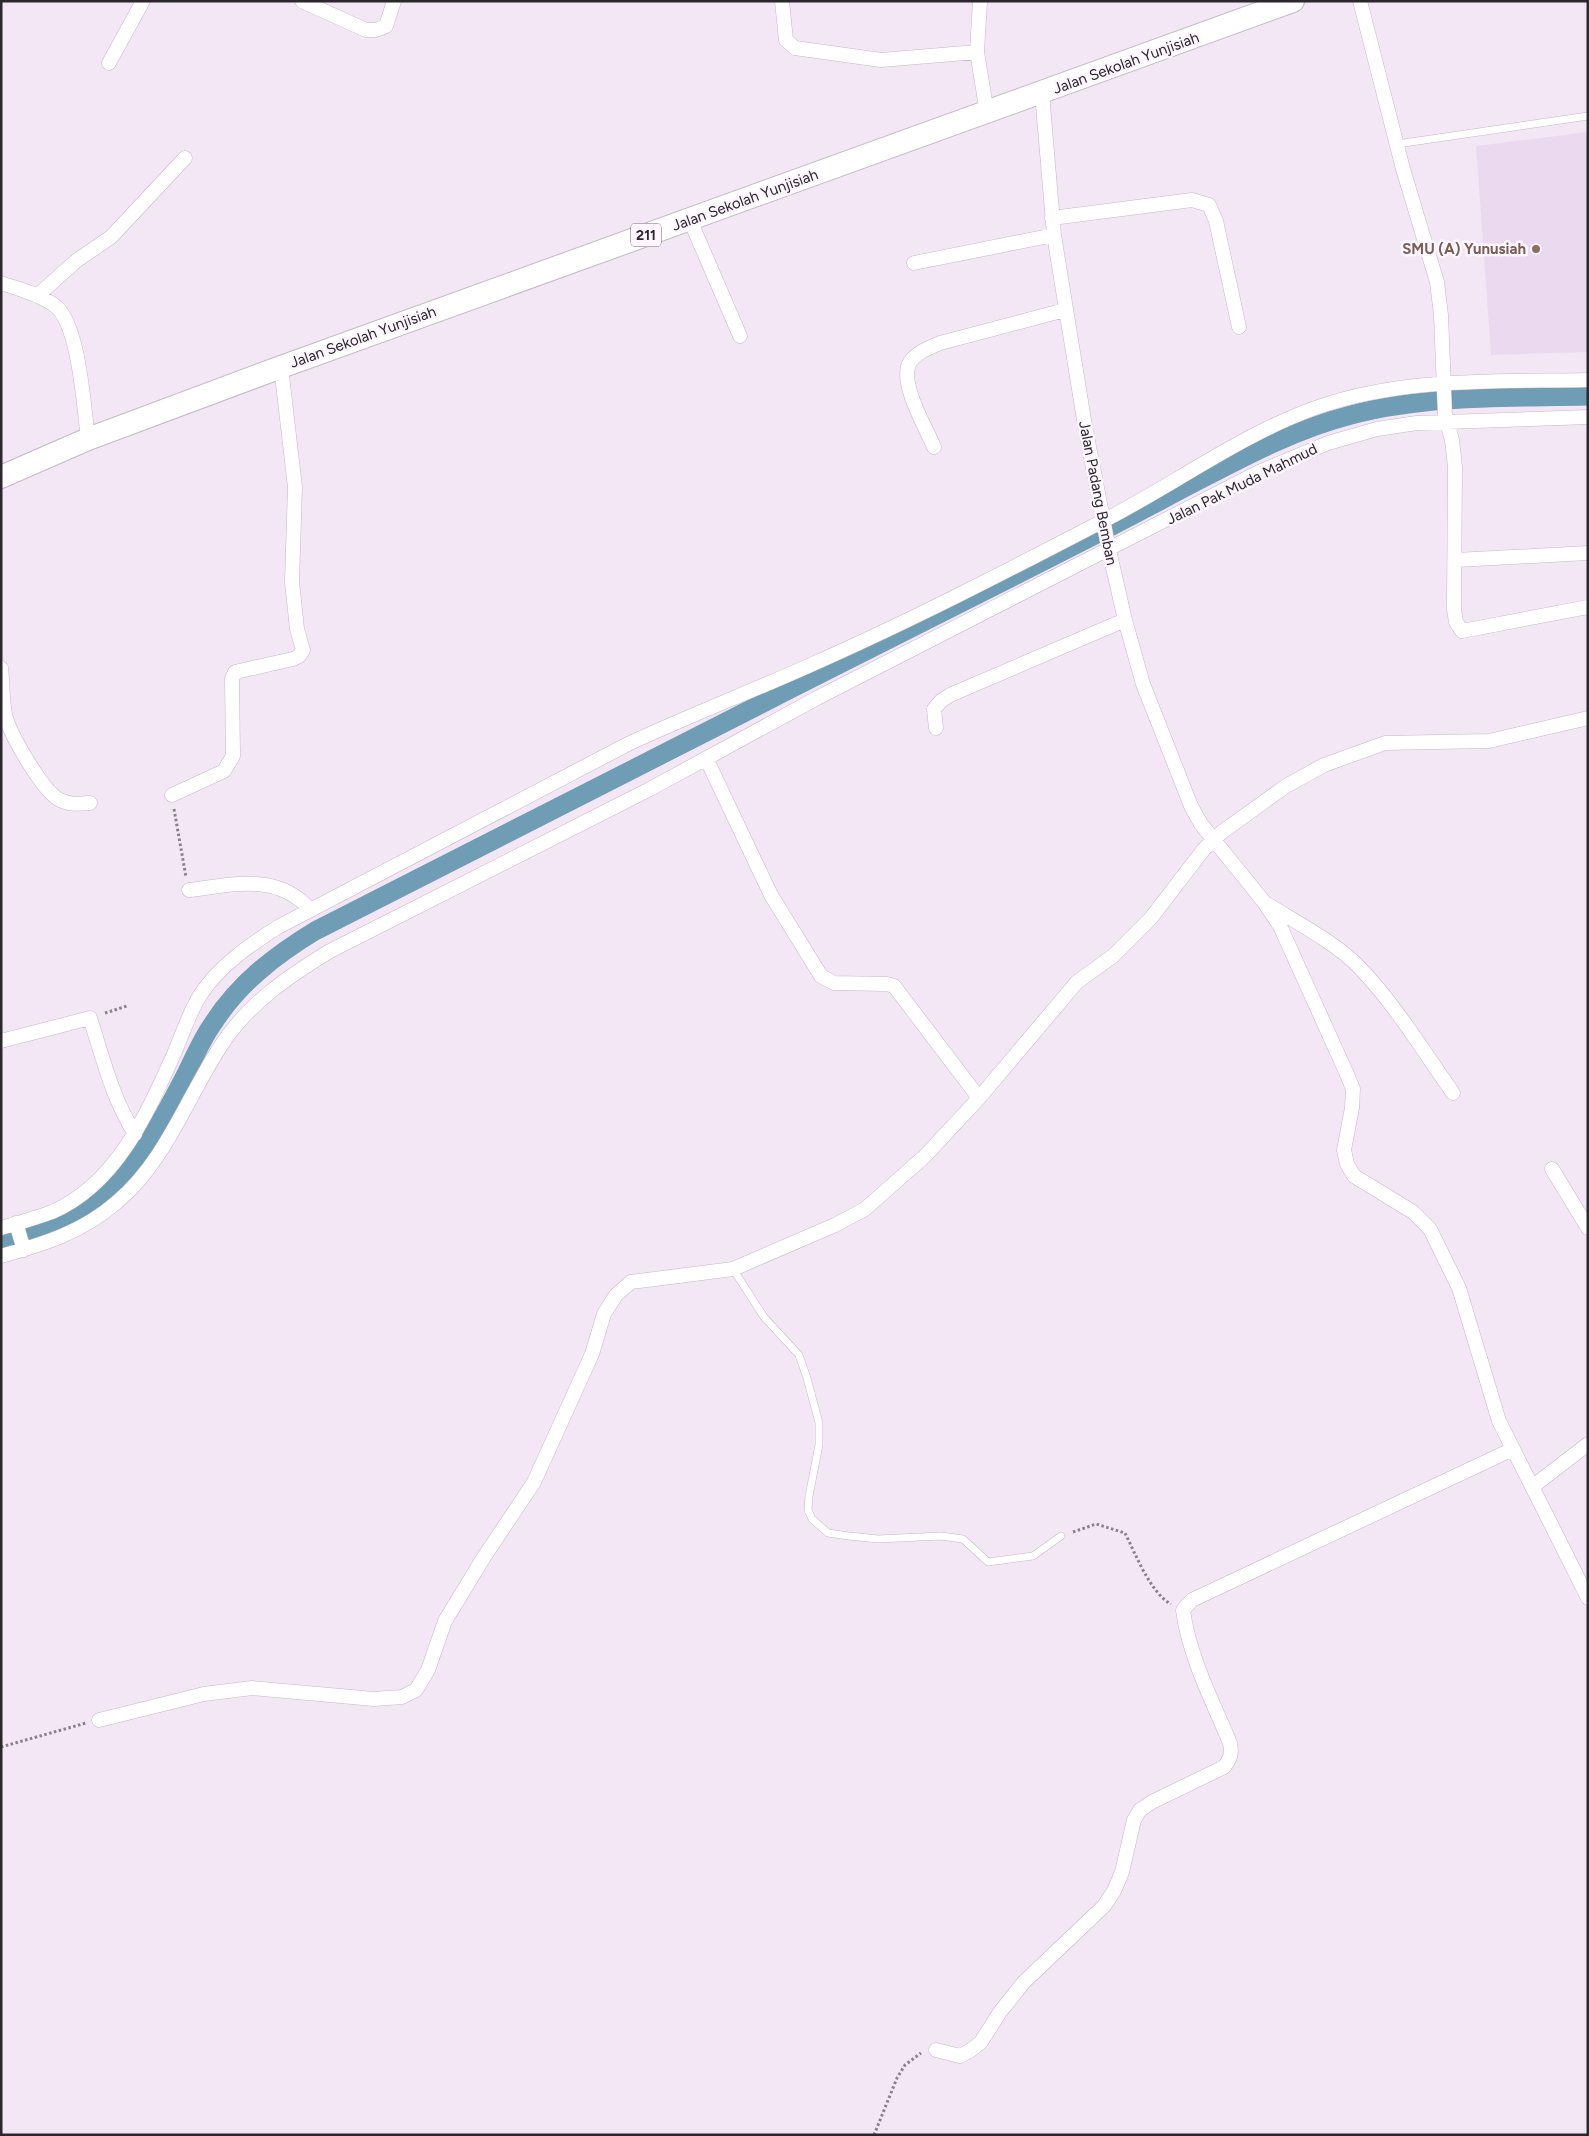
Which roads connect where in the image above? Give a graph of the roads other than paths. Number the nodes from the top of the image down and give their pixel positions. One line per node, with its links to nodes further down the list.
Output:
1 (143, 1): 9 (street)
2 (302, 1): 3 (street)
3 (394, 1)
4 (782, 1): 8 (street)
5 (980, 1): 8 (street)
6 (1293, 1): 10 (main road, Jalan Sekolah Yunjisiah / 211)
7 (1360, 1): 13 (street)
8 (977, 52): 11 (street)
9 (109, 63)
10 (1042, 93): 11 (main road, Jalan Sekolah Yunjisiah / 211); 15 (street, Jalan Padang Bemban)
11 (986, 113): 16 (main road, Jalan Sekolah Yunjisiah / 211)
12 (1588, 116): 13 (lane)
13 (1396, 144): 26 (street)
14 (185, 158): 20 (street)
15 (1052, 218): 17 (street, Jalan Padang Bemban); 22 (street)
16 (690, 220): 23 (street); 24 (main road, Jalan Sekolah Yunjisiah / 211)
17 (1054, 235): 18 (street); 21 (street, Jalan Padang Bemban)
18 (914, 264)
19 (1, 283): 20 (street)
20 (37, 296): 29 (street)
21 (1065, 310): 30 (street); 32 (street, Jalan Padang Bemban)
22 (1239, 327)
23 (740, 336)
24 (281, 367): 29 (main road, Jalan Sekolah Yunjisiah / 211); 42 (street)
25 (1588, 380): 26 (street)
26 (1442, 387): 28 (street); 32 (street)
27 (1588, 417): 28 (street, Jalan Pak Muda Mahmud)
28 (1446, 419): 33 (street, Jalan Pak Muda Mahmud); 35 (street)
29 (88, 439): 31 (main road, Jalan Sekolah Yunjisiah / 211)
30 (934, 447)
31 (1, 477)
32 (1104, 524): 33 (street, Jalan Padang Bemban); 47 (street)
33 (1108, 547): 37 (street, Jalan Padang Bemban); 41 (street, Jalan Pak Muda Mahmud)
34 (1588, 553): 35 (street)
35 (1456, 560): 36 (street)
36 (1588, 607)
37 (1125, 620): 40 (street); 44 (street, Jalan Padang Bemban)
38 (1, 668): 43 (street)
39 (1588, 718): 44 (street)
40 (936, 728)
41 (706, 758): 50 (street); 56 (street, Jalan Pak Muda Mahmud)
42 (172, 795)
43 (90, 802)
44 (1217, 843): 46 (street, Jalan Padang Bemban); 50 (street)
45 (189, 890): 47 (street)
46 (1264, 902): 49 (street); 60 (street)
47 (310, 910): 51 (street)
48 (1, 1041): 51 (street)
49 (1453, 1093)
50 (979, 1098): 58 (street)
51 (135, 1134): 53 (street)
52 (1552, 1168): 55 (street)
53 (17, 1226): 54 (street); 56 (street)
54 (1, 1228)
55 (1588, 1228)
56 (23, 1246): 57 (street, Jalan Pak Muda Mahmud)
57 (1, 1256)
58 (733, 1269): 62 (lane); 64 (street)
59 (1588, 1444): 61 (street)
60 (1513, 1449): 61 (street); 65 (street)
61 (1532, 1487): 63 (street)
62 (1061, 1536)
63 (1588, 1598)
64 (99, 1720)
65 (931, 2050)

